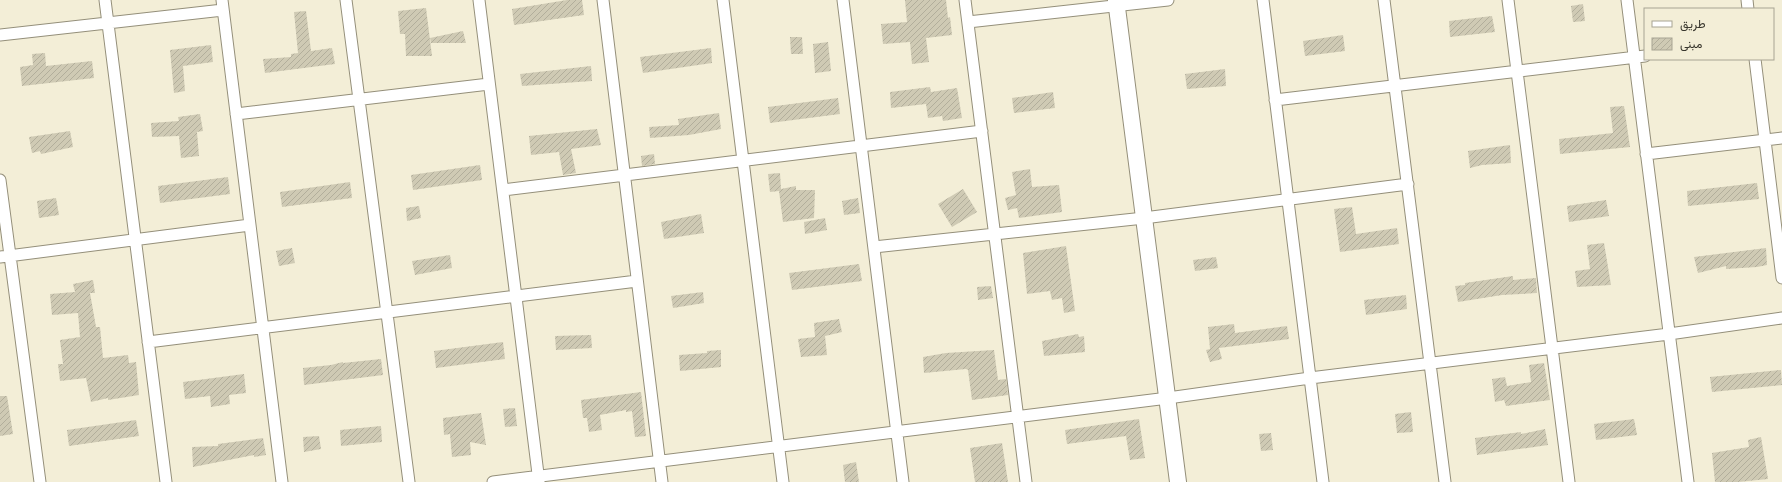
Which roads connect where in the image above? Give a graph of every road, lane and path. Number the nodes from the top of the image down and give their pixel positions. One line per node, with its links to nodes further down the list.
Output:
1 (105, 0): 16 (street)
2 (346, 0): 23 (street)
3 (479, 0): 21 (street)
4 (603, 0): 32 (street)
5 (723, 0): 31 (street)
6 (843, 0): 29 (street)
7 (965, 0): 15 (street)
8 (1168, 0): 13 (street)
9 (1263, 0): 24 (street)
10 (1384, 0): 22 (street)
11 (1508, 0): 20 (street)
12 (1627, 0): 18 (street)
13 (1117, 4): 15 (street); 37 (street)
14 (222, 5): 16 (street); 25 (street)
15 (968, 22): 26 (street)
16 (108, 23): 17 (street); 40 (street)
17 (0, 35)
18 (1639, 56): 20 (street); 30 (street)
19 (1755, 60): 28 (street)
20 (1517, 71): 22 (street); 51 (street)
21 (490, 84): 23 (street); 35 (street)
22 (1395, 86): 24 (street); 34 (street)
23 (359, 99): 25 (street); 46 (street)
24 (1275, 100): 36 (street)
25 (236, 114): 38 (street)
26 (982, 131): 29 (street); 39 (street)
27 (1782, 138): 28 (street)
28 (1765, 141): 30 (street); 43 (street)
29 (861, 147): 31 (street); 41 (street)
30 (1646, 154): 49 (street)
31 (743, 161): 32 (street); 57 (street)
32 (624, 175): 35 (street); 44 (street)
33 (0, 180): 42 (street)
34 (1408, 184): 36 (street); 52 (street)
35 (503, 190): 45 (street)
36 (1288, 200): 37 (street); 53 (street)
37 (1144, 218): 39 (street); 54 (street)
38 (250, 225): 40 (street); 48 (street)
39 (995, 234): 41 (street); 55 (street)
40 (136, 240): 42 (street); 50 (street)
41 (874, 246): 56 (street)
42 (5, 257): 60 (street)
43 (1782, 278)
44 (637, 281): 45 (street); 58 (street)
45 (516, 296): 46 (street); 59 (street)
46 (387, 312): 48 (street); 63 (street)
47 (1782, 318): 49 (street)
48 (263, 328): 50 (street); 62 (street)
49 (1669, 334): 51 (street); 73 (street)
50 (148, 342): 61 (street)
51 (1552, 348): 52 (street); 72 (street)
52 (1430, 363): 53 (street); 71 (street)
53 (1310, 378): 54 (street); 70 (street)
54 (1168, 398): 55 (street); 69 (street)
55 (1018, 417): 56 (street); 68 (street)
56 (897, 432): 57 (street); 67 (street)
57 (778, 446): 58 (street); 66 (street)
58 (660, 461): 59 (street); 65 (street)
59 (539, 479): 64 (street)
60 (40, 482)
61 (166, 482)
62 (282, 482)
63 (409, 482)
64 (493, 482)
65 (662, 482)
66 (783, 482)
67 (903, 482)
68 (1026, 482)
69 (1178, 482)
70 (1323, 482)
71 (1445, 482)
72 (1569, 482)
73 (1688, 482)

